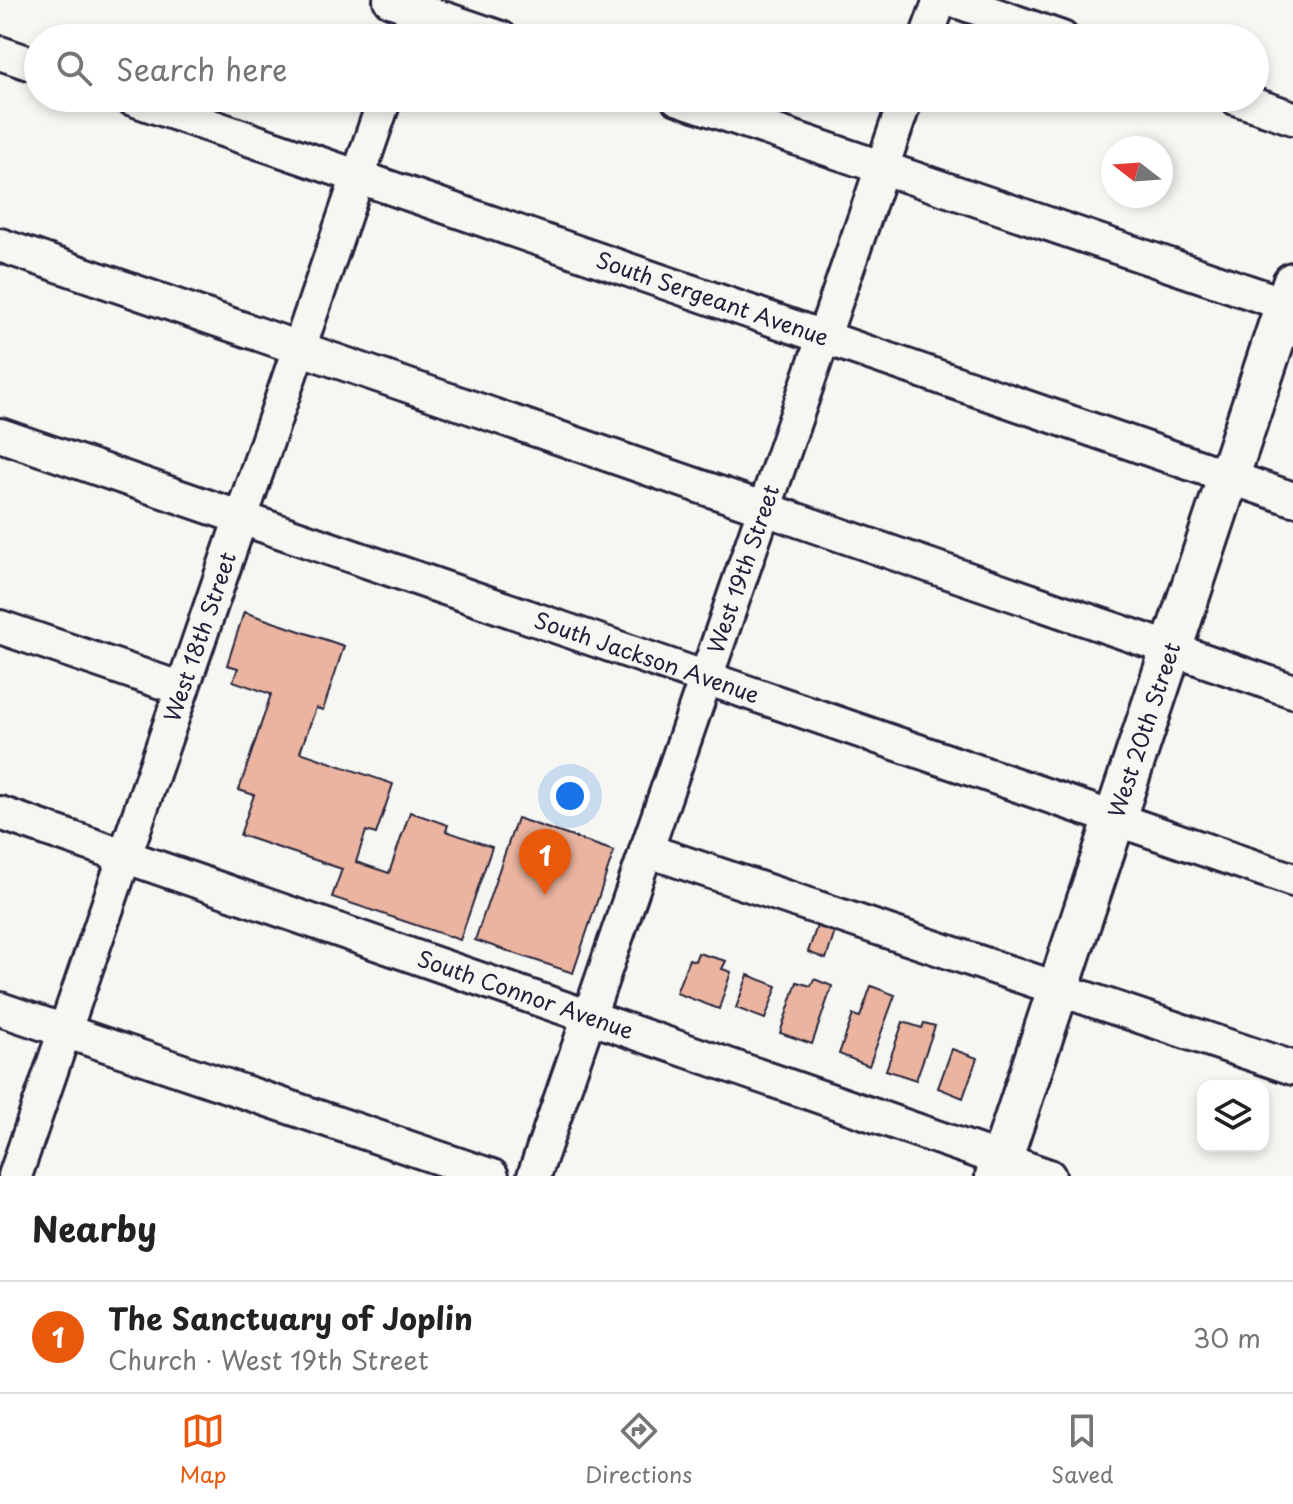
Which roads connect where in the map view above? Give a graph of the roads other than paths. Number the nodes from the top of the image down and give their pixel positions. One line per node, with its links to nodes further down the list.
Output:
1 (940, 0): 5 (street)
2 (953, 0): 6 (street)
3 (408, 12): 4 (street)
4 (451, 24)
5 (931, 24)
6 (1022, 24)
7 (0, 53): 8 (street)
8 (24, 61)
9 (1269, 110): 14 (street)
10 (170, 112): 16 (street, South Sergeant Avenue)
11 (380, 112): 16 (street, West 18th Street)
12 (718, 112): 15 (street)
13 (901, 112): 15 (street, West 19th Street)
14 (1293, 118)
15 (882, 168): 18 (street); 19 (street, West 19th Street)
16 (358, 177): 19 (street, South Sergeant Avenue); 20 (street, West 18th Street)
17 (0, 245): 20 (street)
18 (1291, 298): 22 (main road, West 20th Street)
19 (823, 337): 22 (street, South Sergeant Avenue); 24 (street, West 19th Street)
20 (299, 348): 24 (street); 25 (street, West 18th Street)
21 (0, 435): 25 (street, South Jackson Avenue)
22 (1228, 477): 23 (street, South Sergeant Avenue); 27 (main road, West 20th Street)
23 (1293, 499)
24 (764, 509): 27 (street); 28 (street, West 19th Street)
25 (241, 517): 28 (street, South Jackson Avenue); 29 (street, West 18th Street)
26 (0, 627): 29 (street)
27 (1171, 649): 30 (street); 32 (main road, West 20th Street)
28 (706, 677): 32 (street, South Jackson Avenue); 33 (street, West 19th Street)
29 (182, 689): 34 (street, West 18th Street)
30 (1293, 691)
31 (0, 813): 34 (street, South Connor Avenue)
32 (1114, 818): 35 (street, South Jackson Avenue); 36 (main road, West 20th Street)
33 (646, 850): 36 (street); 38 (street, West 19th Street)
34 (124, 856): 38 (street, South Connor Avenue); 39 (street, West 18th Street)
35 (1293, 880)
36 (1058, 988): 40 (street); 41 (main road, West 20th Street)
37 (0, 1009): 39 (street)
38 (588, 1017): 41 (street, South Connor Avenue); 44 (street, West 19th Street)
39 (64, 1032): 42 (street, West 18th Street); 43 (street)
40 (1293, 1068)
41 (998, 1168): 45 (street, South Connor Avenue)
42 (15, 1176)
43 (492, 1176)
44 (534, 1176)
45 (1049, 1176)

